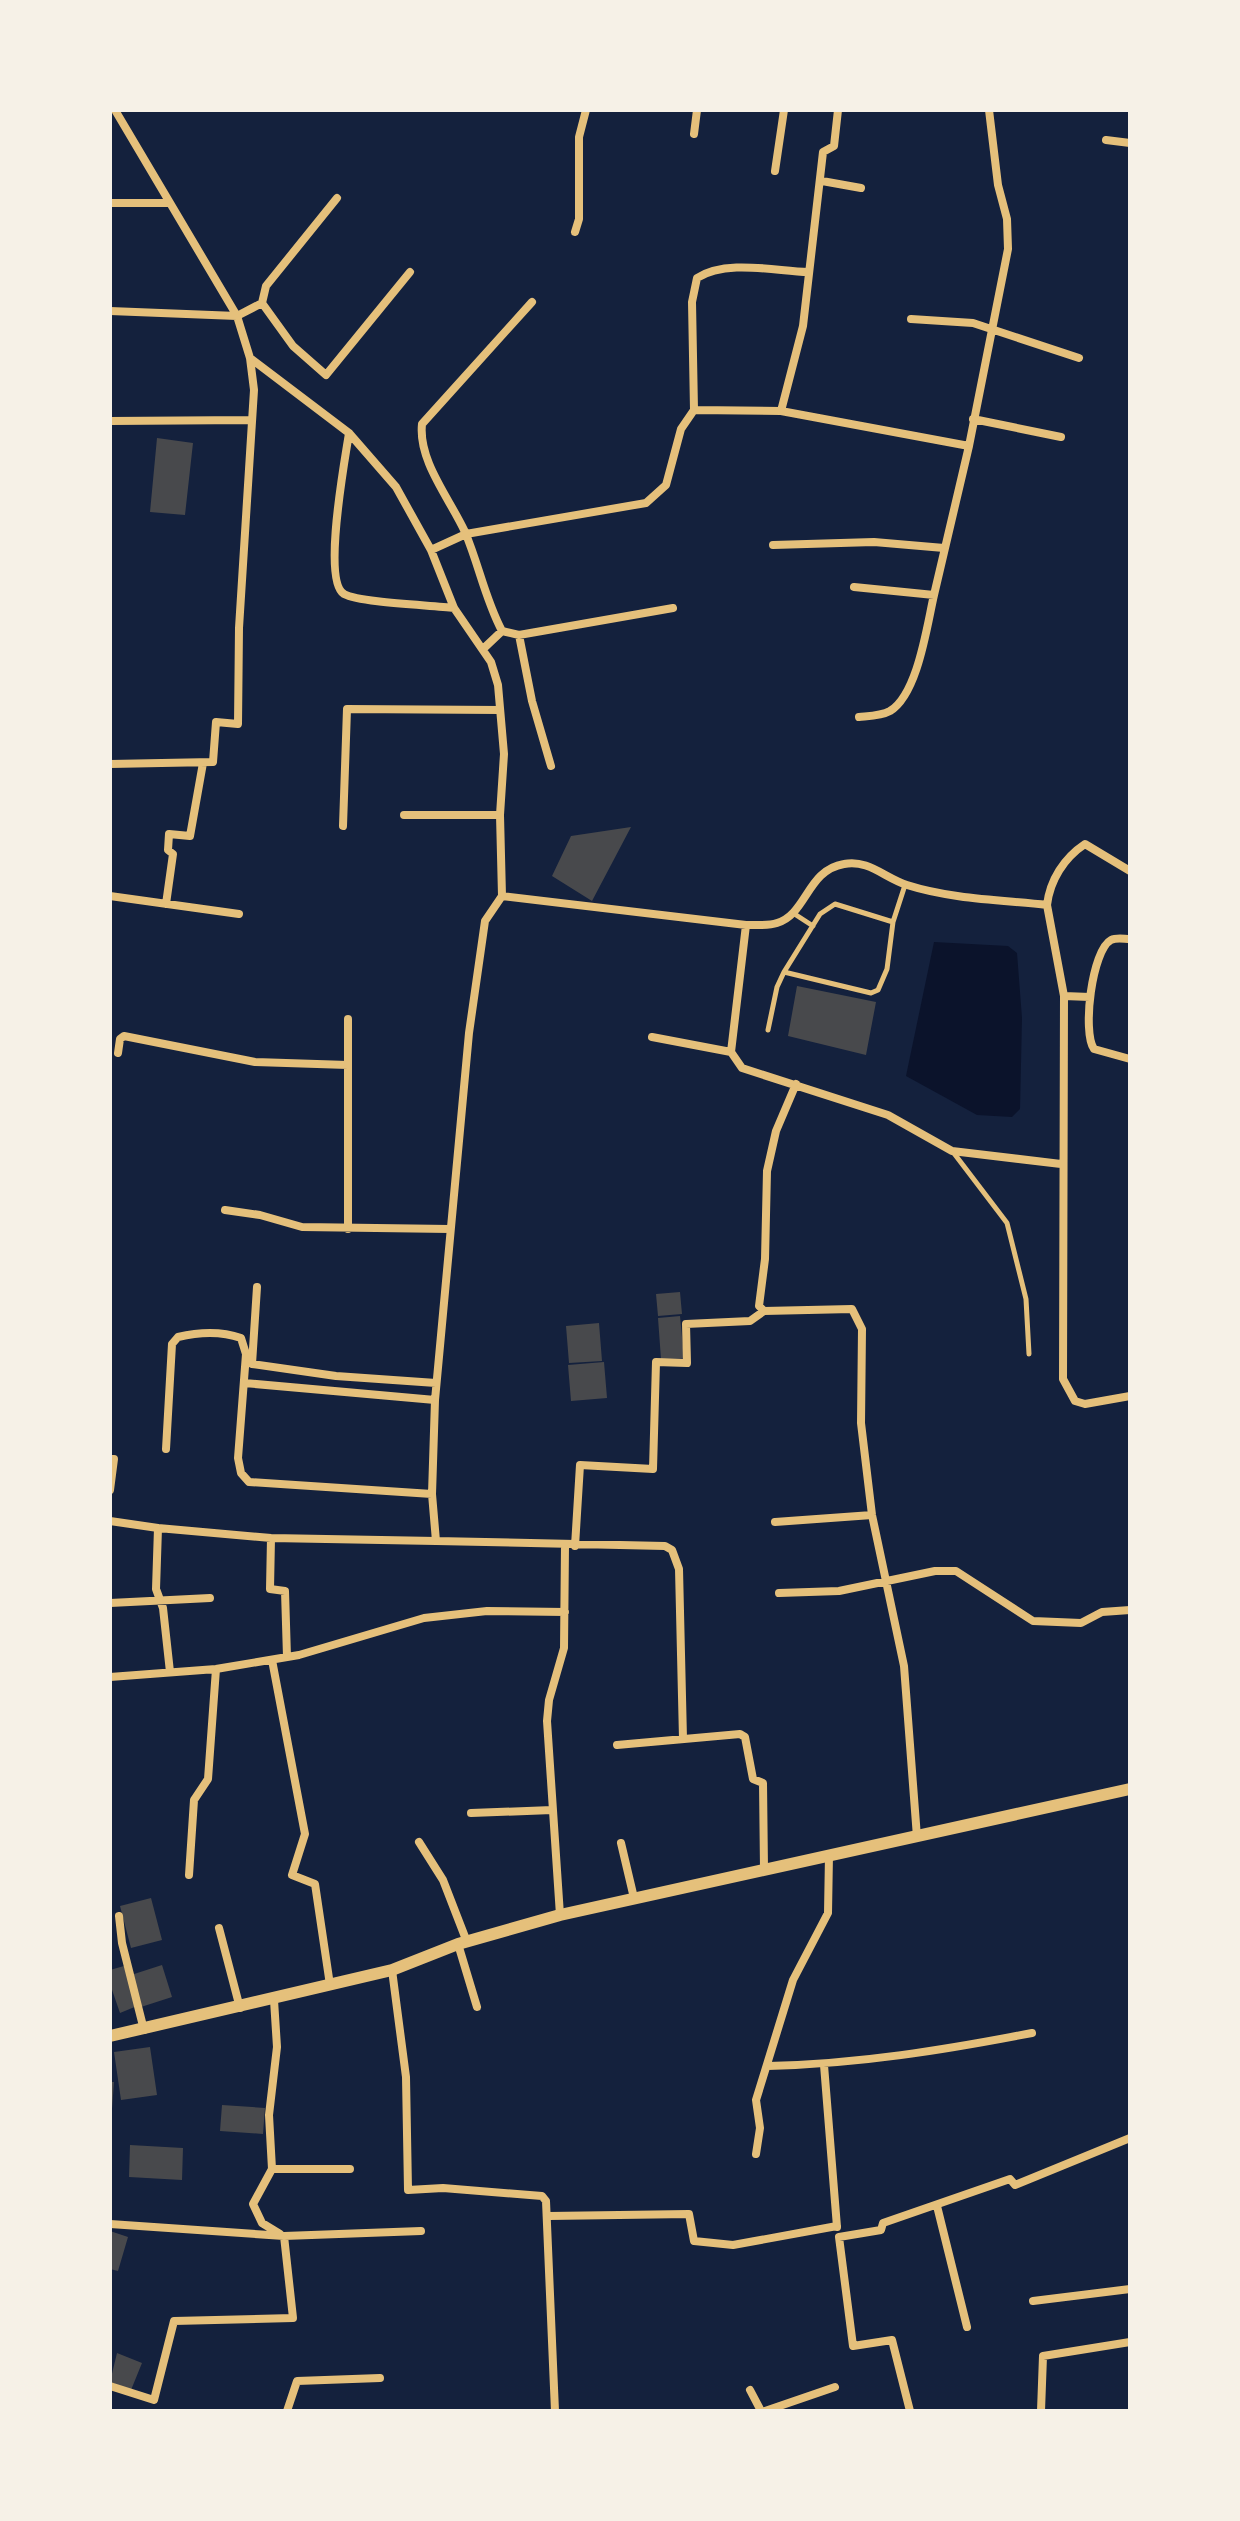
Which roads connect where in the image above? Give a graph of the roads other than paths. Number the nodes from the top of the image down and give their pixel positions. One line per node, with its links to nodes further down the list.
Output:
1 (115, 110): 15 (street)
2 (586, 110): 16 (street)
3 (697, 110): 7 (street)
4 (784, 110): 10 (street)
5 (838, 110): 11 (street)
6 (989, 110): 24 (street)
7 (694, 134)
8 (1106, 140): 9 (street)
9 (1130, 143)
10 (775, 171)
11 (822, 181): 12 (street); 18 (street)
12 (861, 188)
13 (337, 198): 20 (street)
14 (110, 203): 15 (street)
15 (168, 203): 22 (street)
16 (575, 232)
17 (410, 272): 20 (street)
18 (808, 272): 27 (street); 28 (street)
19 (532, 302): 35 (street)
20 (260, 304): 22 (street)
21 (110, 311): 22 (street)
22 (241, 314): 25 (street)
23 (911, 319): 24 (street)
24 (994, 330): 26 (street); 29 (street)
25 (250, 358): 30 (street); 32 (street)
26 (1079, 358)
27 (694, 410): 28 (street); 35 (street)
28 (781, 411): 34 (street)
29 (973, 419): 33 (street); 34 (street)
30 (250, 420): 31 (street); 48 (street)
31 (110, 421)
32 (349, 433): 38 (street); 41 (street)
33 (1061, 437)
34 (969, 446): 37 (street)
35 (466, 534): 38 (street); 43 (street)
36 (773, 545): 37 (street)
37 (944, 548): 40 (street)
38 (431, 550): 41 (street)
39 (854, 587): 40 (street)
40 (934, 595): 47 (street)
41 (454, 608): 45 (street)
42 (673, 608): 44 (street)
43 (500, 633): 44 (street); 45 (street)
44 (519, 635): 50 (street)
45 (486, 646): 46 (street)
46 (500, 710): 52 (street); 53 (street)
47 (859, 717)
48 (203, 763): 49 (street); 58 (street)
49 (110, 764)
50 (551, 766)
51 (404, 815): 52 (street)
52 (500, 815): 57 (street)
53 (343, 826)
54 (1130, 871): 59 (street)
55 (905, 885): 59 (street); 60 (street); 62 (lane)
56 (110, 896): 58 (street)
57 (502, 896): 63 (street); 81 (street)
58 (166, 904): 61 (street)
59 (1047, 905): 67 (street)
60 (793, 913): 63 (street); 64 (lane)
61 (239, 914)
62 (893, 922): 64 (lane); 66 (lane)
63 (746, 925): 72 (street)
64 (813, 926): 66 (lane)
65 (1130, 939): 68 (street)
66 (784, 972): 70 (lane)
67 (1064, 996): 68 (street); 78 (street)
68 (1090, 997): 74 (street)
69 (348, 1019): 75 (street)
70 (768, 1030)
71 (652, 1037): 72 (street)
72 (731, 1052): 76 (street)
73 (118, 1053): 75 (street)
74 (1130, 1059)
75 (348, 1065): 80 (street)
76 (796, 1084): 77 (street); 83 (street)
77 (952, 1151): 78 (street); 84 (lane)
78 (1061, 1164): 87 (street)
79 (225, 1210): 80 (street)
80 (348, 1229): 81 (street)
81 (450, 1229): 86 (street)
82 (257, 1287): 86 (street)
83 (764, 1311): 93 (street); 99 (street)
84 (1029, 1354)
85 (244, 1383): 88 (street); 89 (street); 92 (street)
86 (436, 1383): 88 (street)
87 (1130, 1396)
88 (435, 1400): 92 (street)
89 (166, 1449)
90 (110, 1459): 91 (street)
91 (110, 1490)
92 (432, 1494): 98 (street)
93 (872, 1515): 95 (street); 100 (street)
94 (110, 1521): 96 (street)
95 (775, 1522)
96 (158, 1528): 97 (street); 103 (street)
97 (271, 1538): 98 (street); 107 (street)
98 (436, 1541): 99 (street)
99 (570, 1546): 106 (street); 112 (street)
100 (887, 1582): 101 (street); 105 (street); 117 (street)
101 (779, 1593)
102 (210, 1598): 103 (street)
103 (160, 1601): 104 (street); 110 (street)
104 (110, 1603)
105 (1130, 1610)
106 (565, 1612): 107 (street); 115 (street)
107 (287, 1657): 108 (street)
108 (272, 1660): 109 (street); 129 (street)
109 (216, 1669): 110 (street); 122 (street)
110 (170, 1672): 111 (street)
111 (110, 1677)
112 (683, 1739): 113 (street); 121 (street)
113 (617, 1745)
114 (1130, 1789): 117 (street)
115 (552, 1810): 116 (street); 124 (street)
116 (471, 1813)
117 (917, 1837): 120 (street)
118 (419, 1842): 127 (street)
119 (621, 1843): 123 (street)
120 (829, 1855): 121 (street); 137 (street)
121 (764, 1869): 123 (street)
122 (189, 1875)
123 (634, 1898): 124 (street)
124 (560, 1915): 127 (street)
125 (119, 1916): 133 (street)
126 (219, 1928): 132 (street)
127 (463, 1943): 128 (street); 131 (street)
128 (392, 1970): 129 (street); 143 (street)
129 (330, 1985): 130 (street)
130 (274, 2000): 132 (street); 140 (street)
131 (477, 2007)
132 (240, 2008): 133 (street)
133 (144, 2030): 135 (street)
134 (1032, 2033): 136 (street)
135 (110, 2036)
136 (824, 2065): 137 (street); 145 (street)
137 (768, 2066): 139 (street)
138 (1130, 2138): 142 (street)
139 (756, 2154)
140 (272, 2169): 141 (street); 147 (street)
141 (350, 2169)
142 (937, 2206): 148 (street); 151 (street)
143 (549, 2216): 145 (street); 158 (street)
144 (110, 2224): 147 (street)
145 (837, 2226): 148 (street)
146 (421, 2231): 147 (street)
147 (284, 2236): 154 (street)
148 (839, 2237): 160 (street)
149 (1130, 2289): 150 (street)
150 (1033, 2301)
151 (967, 2327)
152 (1130, 2342): 161 (street)
153 (380, 2378): 157 (street)
154 (110, 2386)
155 (835, 2387): 159 (street)
156 (750, 2390): 159 (street)
157 (287, 2411)
158 (555, 2411)
159 (763, 2411)
160 (910, 2411)
161 (1041, 2411)

